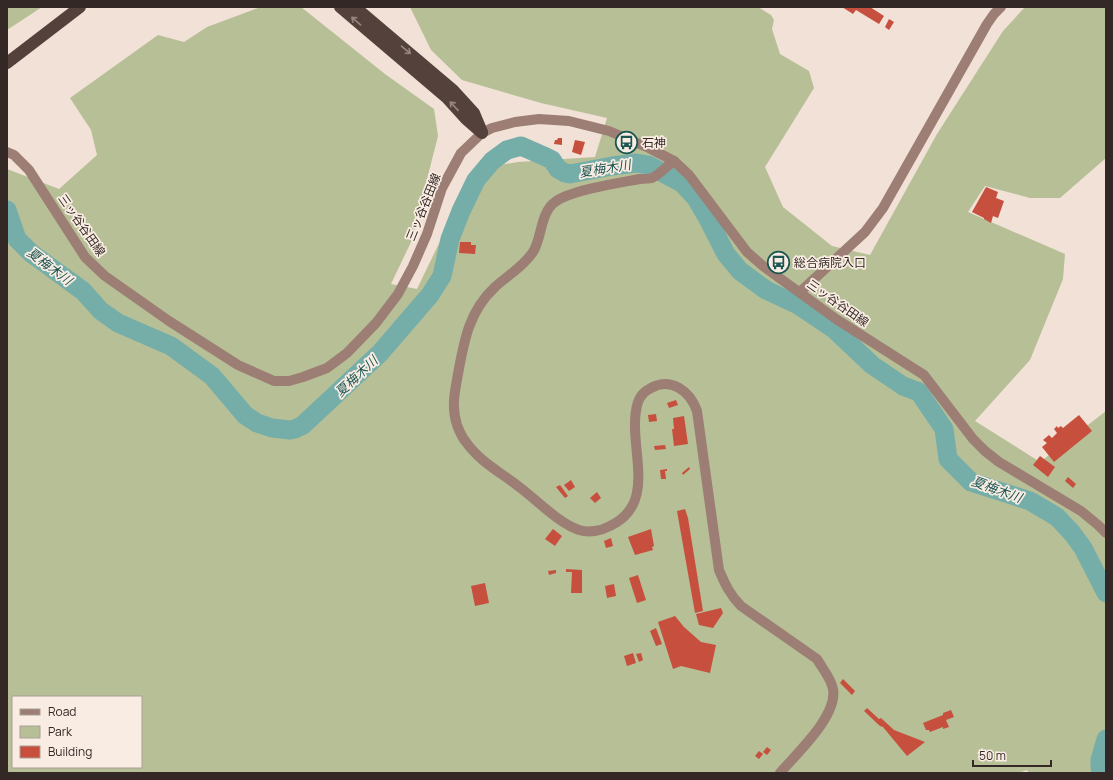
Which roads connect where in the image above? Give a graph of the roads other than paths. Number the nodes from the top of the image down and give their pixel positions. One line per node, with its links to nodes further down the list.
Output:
1 (79, 7): 5 (highway)
2 (340, 7): 6 (highway, one-way to 2)
3 (355, 7): 6 (highway, one-way to 6)
4 (1001, 7): 9 (street)
5 (7, 63)
6 (482, 133): 7 (street, 三ッ谷谷田線); 8 (street, 三ッ谷谷田線)
7 (7, 152)
8 (672, 162): 9 (street, 三ッ谷谷田線); 11 (street)
9 (800, 292): 10 (street, 三ッ谷谷田線)
10 (1106, 533)
11 (780, 773)

